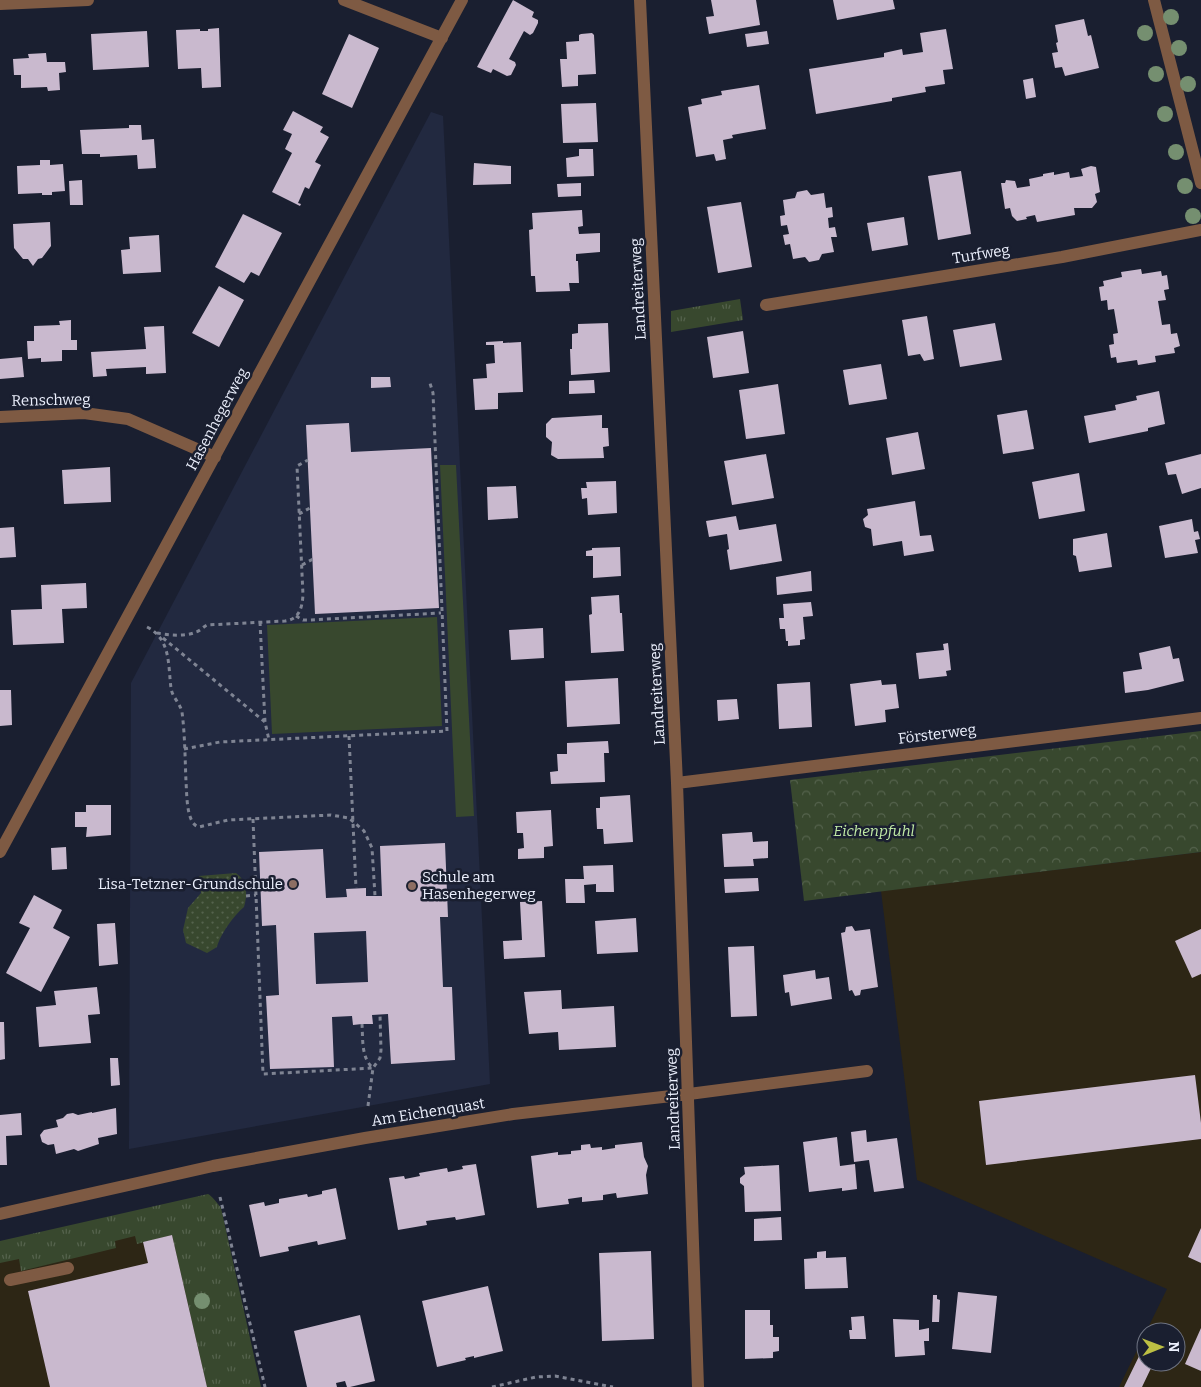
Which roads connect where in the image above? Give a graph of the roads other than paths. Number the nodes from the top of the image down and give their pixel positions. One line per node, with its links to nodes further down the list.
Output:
1 (88, 0): 6 (street)
2 (344, 0): 7 (street)
3 (462, 0): 7 (street, Hasenhegerweg)
4 (640, 0): 14 (street, Landreiterweg)
5 (1154, 0): 8 (street)
6 (0, 4)
7 (442, 38): 12 (street, Hasenhegerweg)
8 (1201, 183)
9 (1195, 231): 10 (street, Turfweg)
10 (766, 305)
11 (0, 417): 12 (street, Renschweg)
12 (215, 457): 15 (street, Hasenhegerweg)
13 (1201, 718): 14 (street, Försterweg)
14 (677, 783): 17 (street, Landreiterweg)
15 (0, 852)
16 (867, 1071): 17 (street, Am Eichenquast)
17 (689, 1094): 18 (street, Am Eichenquast); 21 (street, Landreiterweg)
18 (0, 1214)
19 (68, 1268): 20 (street)
20 (10, 1280)
21 (698, 1387)

